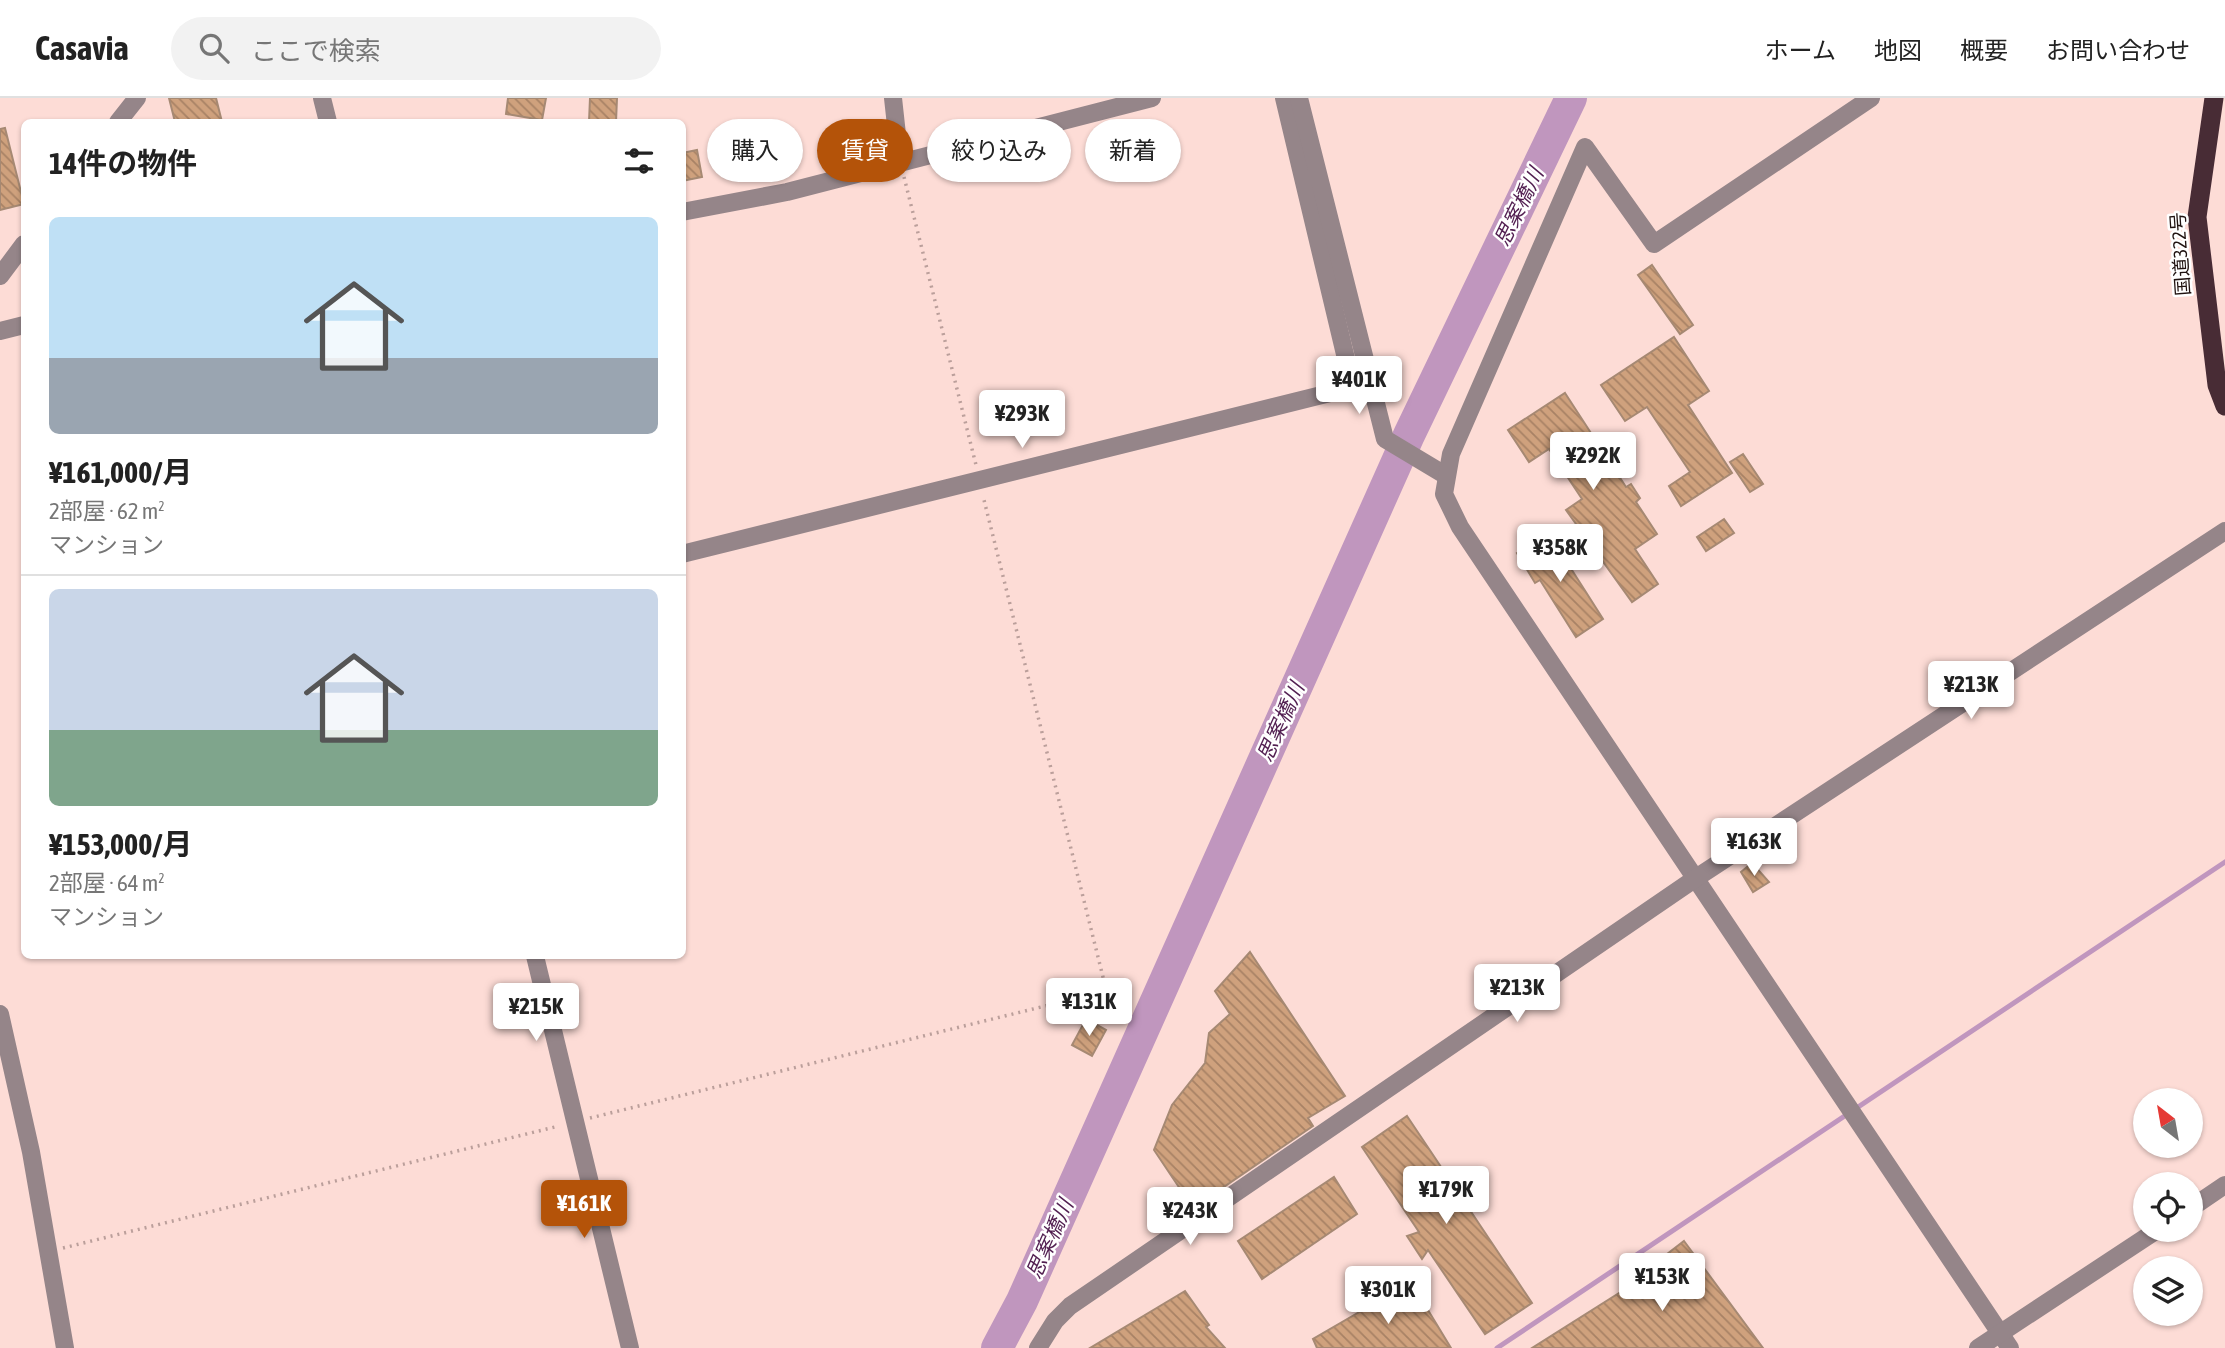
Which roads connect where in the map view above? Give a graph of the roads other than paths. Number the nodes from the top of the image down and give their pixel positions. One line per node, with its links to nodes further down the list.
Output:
1 (137, 98): 9 (street)
2 (322, 98): 10 (street)
3 (893, 98): 11 (street)
4 (1152, 98): 12 (street)
5 (1284, 98): 19 (street)
6 (1299, 98): 19 (street)
7 (1871, 98): 21 (street)
8 (2214, 98): 20 (highway, 国道322号)
9 (120, 119)
10 (327, 119)
11 (895, 119)
12 (913, 159)
13 (825, 182): 14 (street)
14 (686, 211)
15 (21, 248): 16 (street)
16 (0, 276)
17 (21, 325): 18 (street)
18 (0, 331)
19 (1361, 386): 21 (street); 23 (street)
20 (2225, 407)
21 (1438, 472): 24 (street)
22 (2225, 531): 24 (street)
23 (686, 553)
24 (1696, 878): 30 (street); 33 (street)
25 (536, 959): 32 (street)
26 (0, 1014): 31 (street)
27 (2225, 1185): 28 (street)
28 (2203, 1200)
29 (2141, 1242): 30 (street)
30 (2005, 1341): 34 (street)
31 (65, 1348)
32 (630, 1348)
33 (1038, 1348)
34 (1978, 1348)

